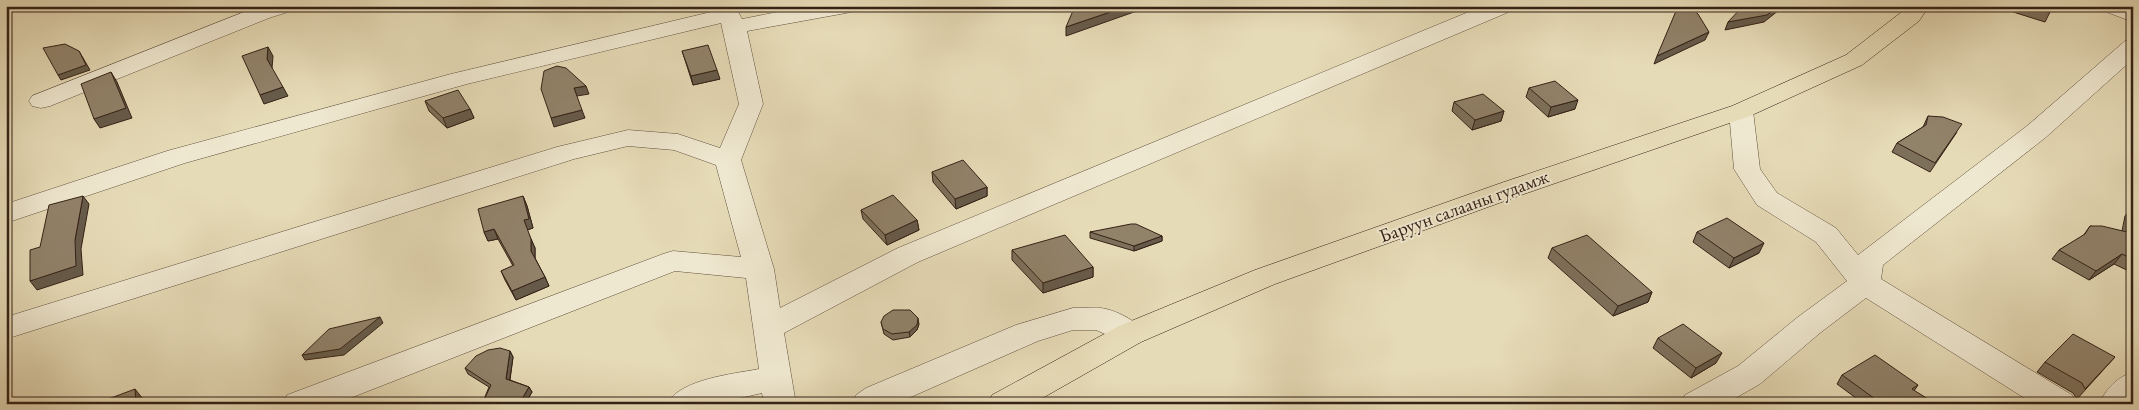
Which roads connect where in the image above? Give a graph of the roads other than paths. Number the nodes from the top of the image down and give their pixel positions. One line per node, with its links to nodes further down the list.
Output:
1 (229, 6): 8 (street)
2 (283, 6): 8 (street)
3 (846, 6): 7 (street)
4 (1503, 6): 18 (street)
5 (1918, 6): 13 (main road, Баруун салааны гудамж)
6 (2112, 6): 9 (street)
7 (798, 10): 10 (street)
8 (261, 13): 12 (street)
9 (2133, 15)
10 (729, 16): 14 (street); 15 (street)
11 (2133, 46): 17 (street)
12 (41, 101)
13 (1741, 111): 17 (street); 20 (main road, Баруун салааны гудамж)
14 (728, 160): 16 (street); 19 (street)
15 (6, 214)
16 (759, 269): 18 (street); 23 (street)
17 (1864, 284): 27 (street); 28 (street)
18 (769, 327): 22 (street)
19 (6, 328)
20 (1130, 334): 25 (street); 26 (main road, Баруун салааны гудамж)
21 (2133, 384): 29 (street)
22 (778, 391): 24 (street)
23 (299, 404)
24 (683, 404)
25 (868, 404)
26 (1004, 404)
27 (1697, 404)
28 (2060, 404)
29 (2114, 404)

